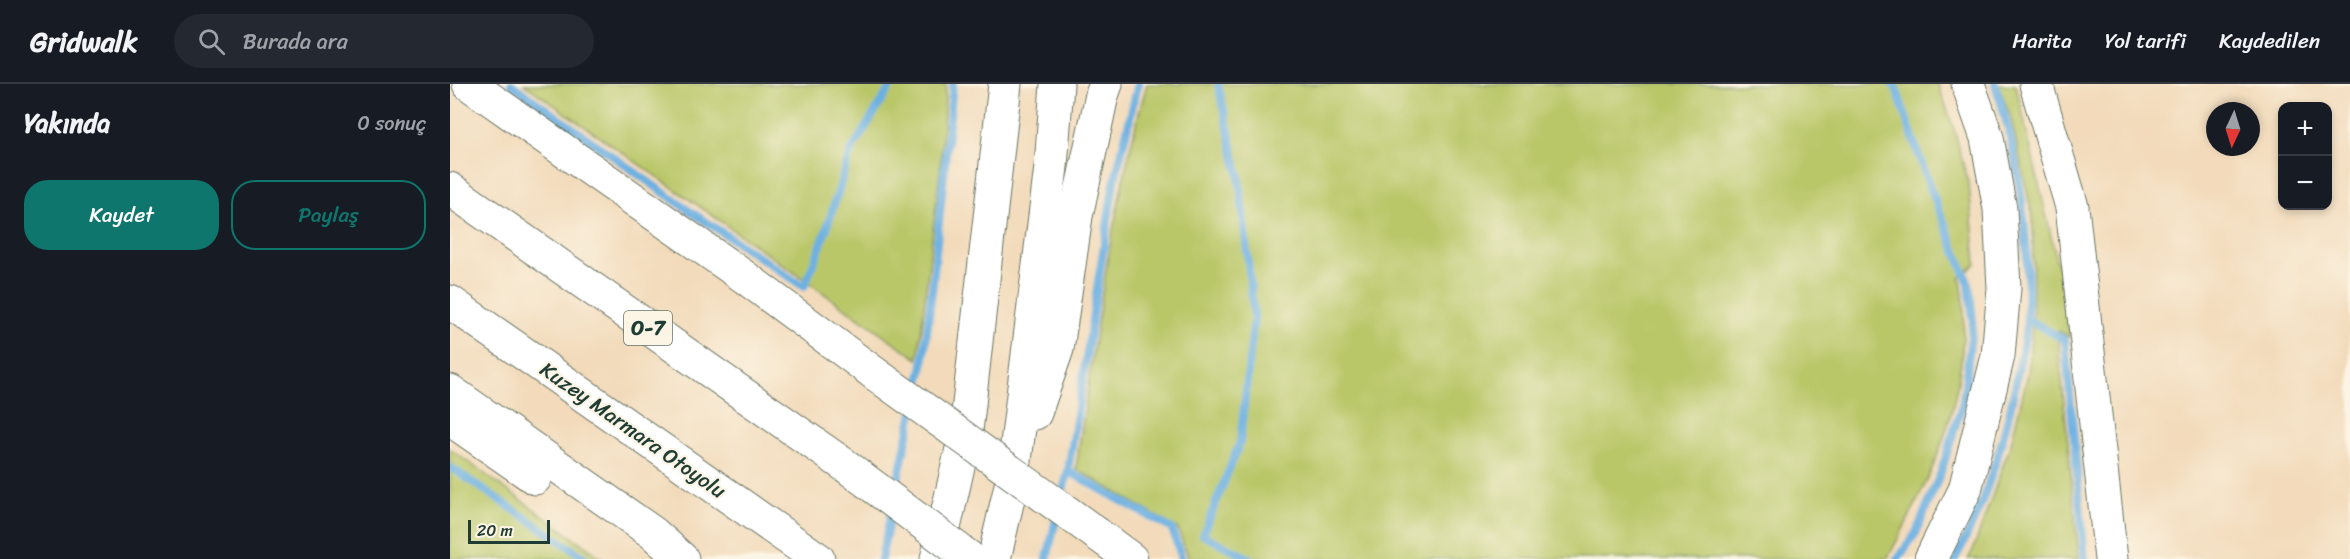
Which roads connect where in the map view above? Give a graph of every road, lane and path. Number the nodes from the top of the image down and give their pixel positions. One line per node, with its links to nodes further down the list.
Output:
1 (469, 84): 12 (highway, bridge)
2 (1005, 84): 16 (highway)
3 (1057, 84): 11 (highway)
4 (1106, 84): 11 (highway)
5 (1968, 84): 21 (highway)
6 (2036, 84): 22 (highway)
7 (450, 189): 17 (highway, O-7, bridge)
8 (450, 302): 13 (highway, Kuzey Marmara Otoyolu)
9 (450, 391): 15 (highway)
10 (450, 419): 14 (highway)
11 (1013, 477): 18 (highway)
12 (1097, 534): 19 (highway); 20 (highway)
13 (817, 558)
14 (652, 559)
15 (682, 559)
16 (937, 559)
17 (971, 559)
18 (994, 559)
19 (1120, 559)
20 (1131, 559)
21 (1931, 559)
22 (2111, 559)

